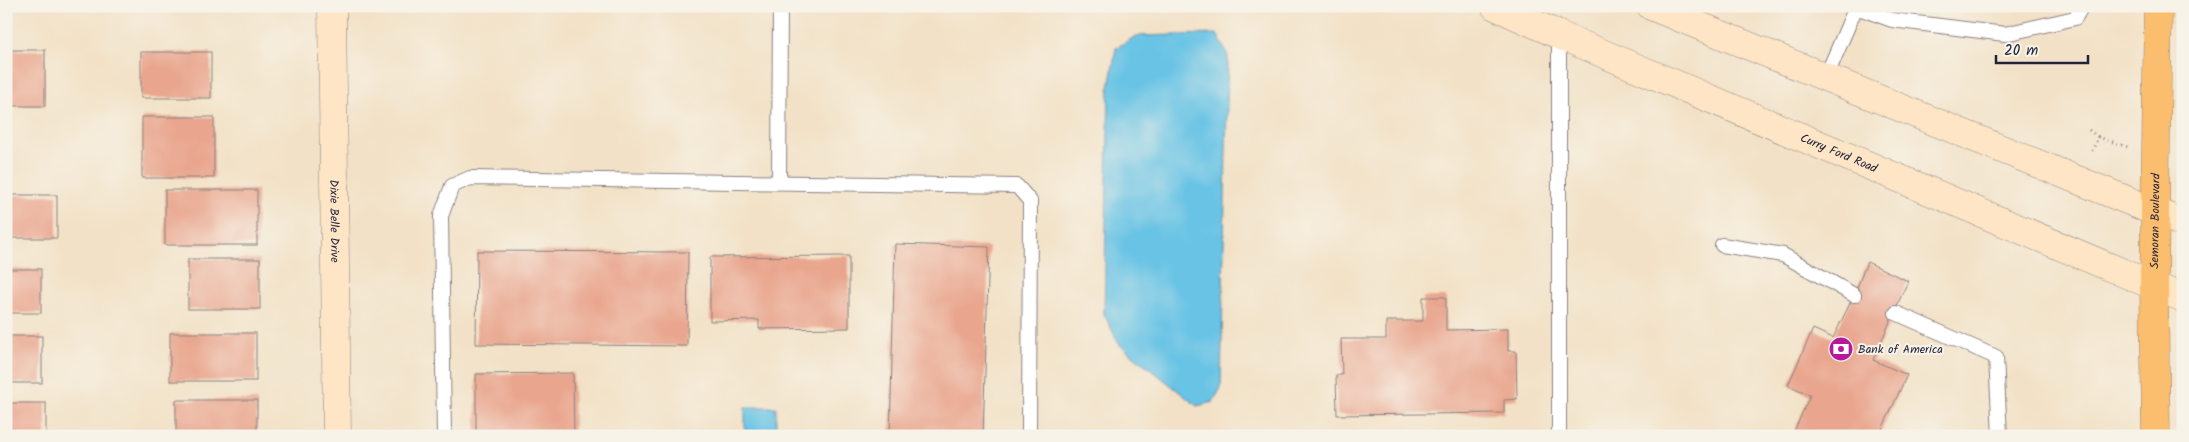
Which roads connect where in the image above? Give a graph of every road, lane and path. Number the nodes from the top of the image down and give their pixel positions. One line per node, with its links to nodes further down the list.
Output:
1 (332, 6): 22 (main road, Dixie Belle Drive)
2 (780, 6): 14 (lane)
3 (1495, 6): 8 (main road, Curry Ford Road)
4 (1651, 6): 9 (main road)
5 (2082, 6): 7 (lane)
6 (2158, 6): 15 (main road, Semoran Boulevard)
7 (1854, 7): 9 (lane)
8 (1559, 36): 18 (main road, Curry Ford Road); 25 (lane)
9 (1826, 78): 15 (main road)
10 (2089, 130): 11 (path)
11 (2098, 137): 12 (path); 13 (path)
12 (2130, 148)
13 (2092, 151)
14 (779, 182): 23 (lane); 24 (lane)
15 (2155, 212): 16 (main road); 18 (main road, Semoran Boulevard)
16 (2183, 223)
17 (1722, 245): 19 (lane)
18 (2154, 286): 20 (main road, Curry Ford Road); 27 (main road, Semoran Boulevard)
19 (1854, 295)
20 (2183, 298)
21 (1896, 313): 26 (lane)
22 (337, 436)
23 (444, 436)
24 (1029, 436)
25 (1559, 436)
26 (2000, 436)
27 (2156, 436)

